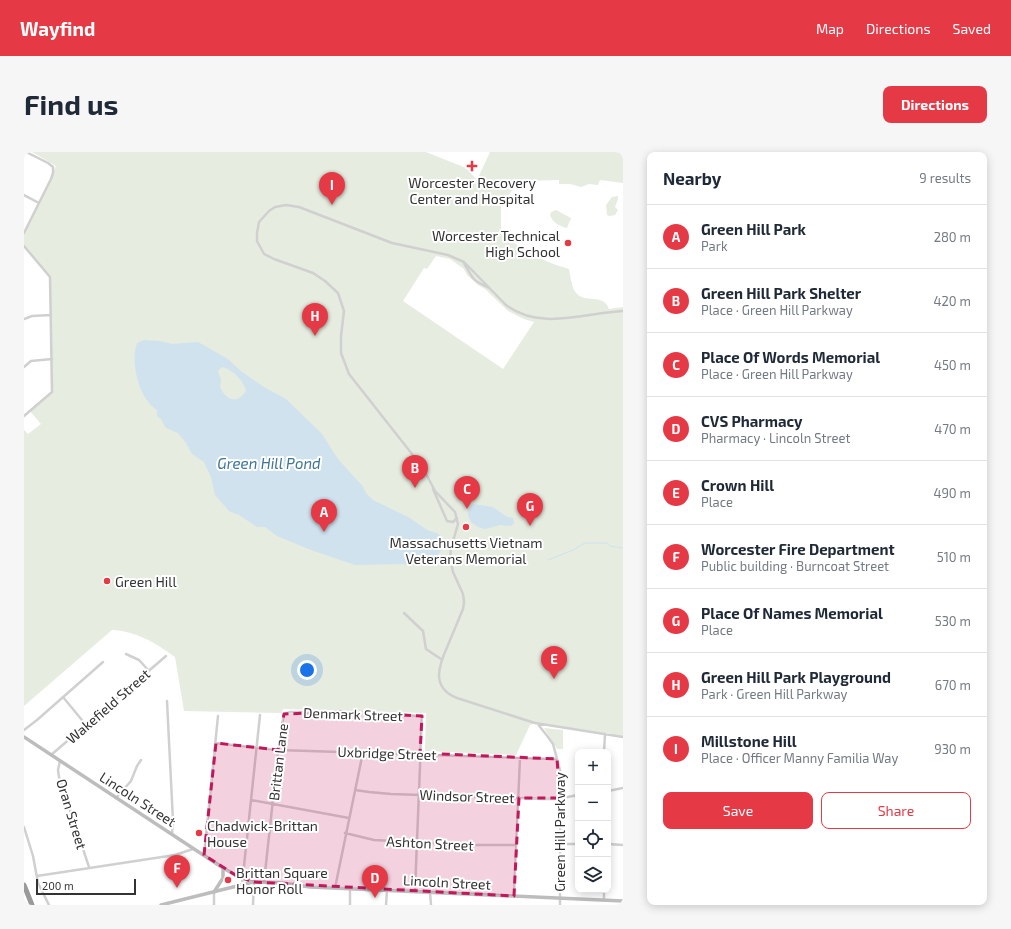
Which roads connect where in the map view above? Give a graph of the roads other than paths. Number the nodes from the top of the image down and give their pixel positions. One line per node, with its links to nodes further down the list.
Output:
1 (26, 152): 3 (street)
2 (24, 195): 3 (street)
3 (39, 203): 4 (street)
4 (24, 233)
5 (24, 246): 9 (street)
6 (461, 260): 7 (street); 7 (street); 14 (street)
7 (494, 292): 8 (street)
8 (623, 311)
9 (51, 315): 10 (street); 11 (street)
10 (24, 319)
11 (52, 359): 12 (street); 13 (street)
12 (24, 367)
13 (24, 416)
14 (430, 483): 15 (street); 15 (street)
15 (457, 518): 19 (street)
16 (404, 613): 19 (street)
17 (126, 654): 21 (street)
18 (166, 656): 21 (street, Wakefield Street)
19 (442, 659): 27 (street)
20 (103, 662): 22 (street)
21 (149, 671): 28 (street, Wakefield Street)
22 (63, 697): 28 (street); 29 (street)
23 (167, 700): 57 (street)
24 (284, 714): 36 (street, Brittan Lane); 38 (street, Denmark Street)
25 (260, 715): 34 (street)
26 (218, 716): 33 (street)
27 (536, 723): 30 (street); 41 (street, Green Hill Parkway)
28 (86, 725): 39 (street, Wakefield Street)
29 (24, 730)
30 (605, 734): 32 (street); 35 (street)
31 (24, 737): 39 (main road, Lincoln Street)
32 (623, 737)
33 (216, 743): 34 (street, Uxbridge Street); 65 (street)
34 (257, 747): 36 (street, Uxbridge Street); 52 (street)
35 (604, 749)
36 (278, 750): 37 (street, Uxbridge Street); 53 (street, Brittan Lane)
37 (363, 752): 38 (street, Uxbridge Street); 45 (street)
38 (420, 754): 40 (street, Uxbridge Street); 47 (street)
39 (51, 755): 43 (main road, Lincoln Street)
40 (520, 758): 41 (street, Uxbridge Street); 50 (street)
41 (557, 759): 51 (street, Green Hill Parkway)
42 (141, 760): 49 (street)
43 (60, 761): 49 (main road, Lincoln Street); 66 (street, Oran Street)
44 (623, 788): 46 (street)
45 (355, 790): 47 (street, Windsor Street); 54 (street)
46 (611, 790)
47 (419, 794): 50 (street, Windsor Street); 58 (street)
48 (575, 796): 51 (street, Windsor Street)
49 (116, 798): 57 (main road, Lincoln Street)
50 (519, 798): 51 (street, Windsor Street); 62 (street)
51 (560, 798): 59 (street, Green Hill Parkway)
52 (251, 800): 53 (street); 69 (street)
53 (273, 803): 54 (street); 71 (street, Brittan Lane)
54 (349, 818): 56 (street)
55 (24, 827): 68 (street)
56 (346, 834): 58 (street, Ashton Street); 74 (street)
57 (172, 835): 64 (main road, Lincoln Street)
58 (417, 841): 62 (street, Ashton Street); 77 (street)
59 (560, 844): 60 (street); 82 (street, Green Hill Parkway)
60 (575, 844)
61 (611, 844): 63 (street)
62 (516, 845): 81 (street)
63 (623, 845)
64 (194, 848): 65 (main road, Lincoln Street); 66 (street)
65 (204, 856): 67 (main road, Lincoln Street)
66 (89, 867): 68 (street)
67 (223, 868): 69 (main road, Lincoln Street); 78 (main road)
68 (37, 876): 86 (street)
69 (242, 878): 70 (main road, Lincoln Street); 73 (street)
70 (254, 882): 71 (main road, Lincoln Street); 73 (main road); 89 (street)
71 (264, 882): 74 (main road, Lincoln Street)
72 (24, 884): 85 (highway)
73 (242, 885): 78 (main road)
74 (335, 888): 75 (main road, Lincoln Street)
75 (350, 889): 76 (main road, Lincoln Street); 90 (street)
76 (387, 890): 77 (main road, Lincoln Street); 91 (street)
77 (415, 891): 79 (main road, Lincoln Street)
78 (214, 892): 87 (main road); 88 (street)
79 (430, 892): 81 (main road, Lincoln Street); 92 (street)
80 (604, 893): 83 (street)
81 (514, 896): 82 (main road, Lincoln Street)
82 (560, 898): 83 (main road, Lincoln Street); 93 (street, Green Hill Parkway)
83 (604, 900): 84 (main road, Lincoln Street)
84 (623, 901)
85 (32, 905)
86 (49, 905)
87 (161, 905)
88 (214, 905)
89 (253, 905)
90 (350, 905)
91 (386, 905)
92 (431, 905)
93 (560, 905)

